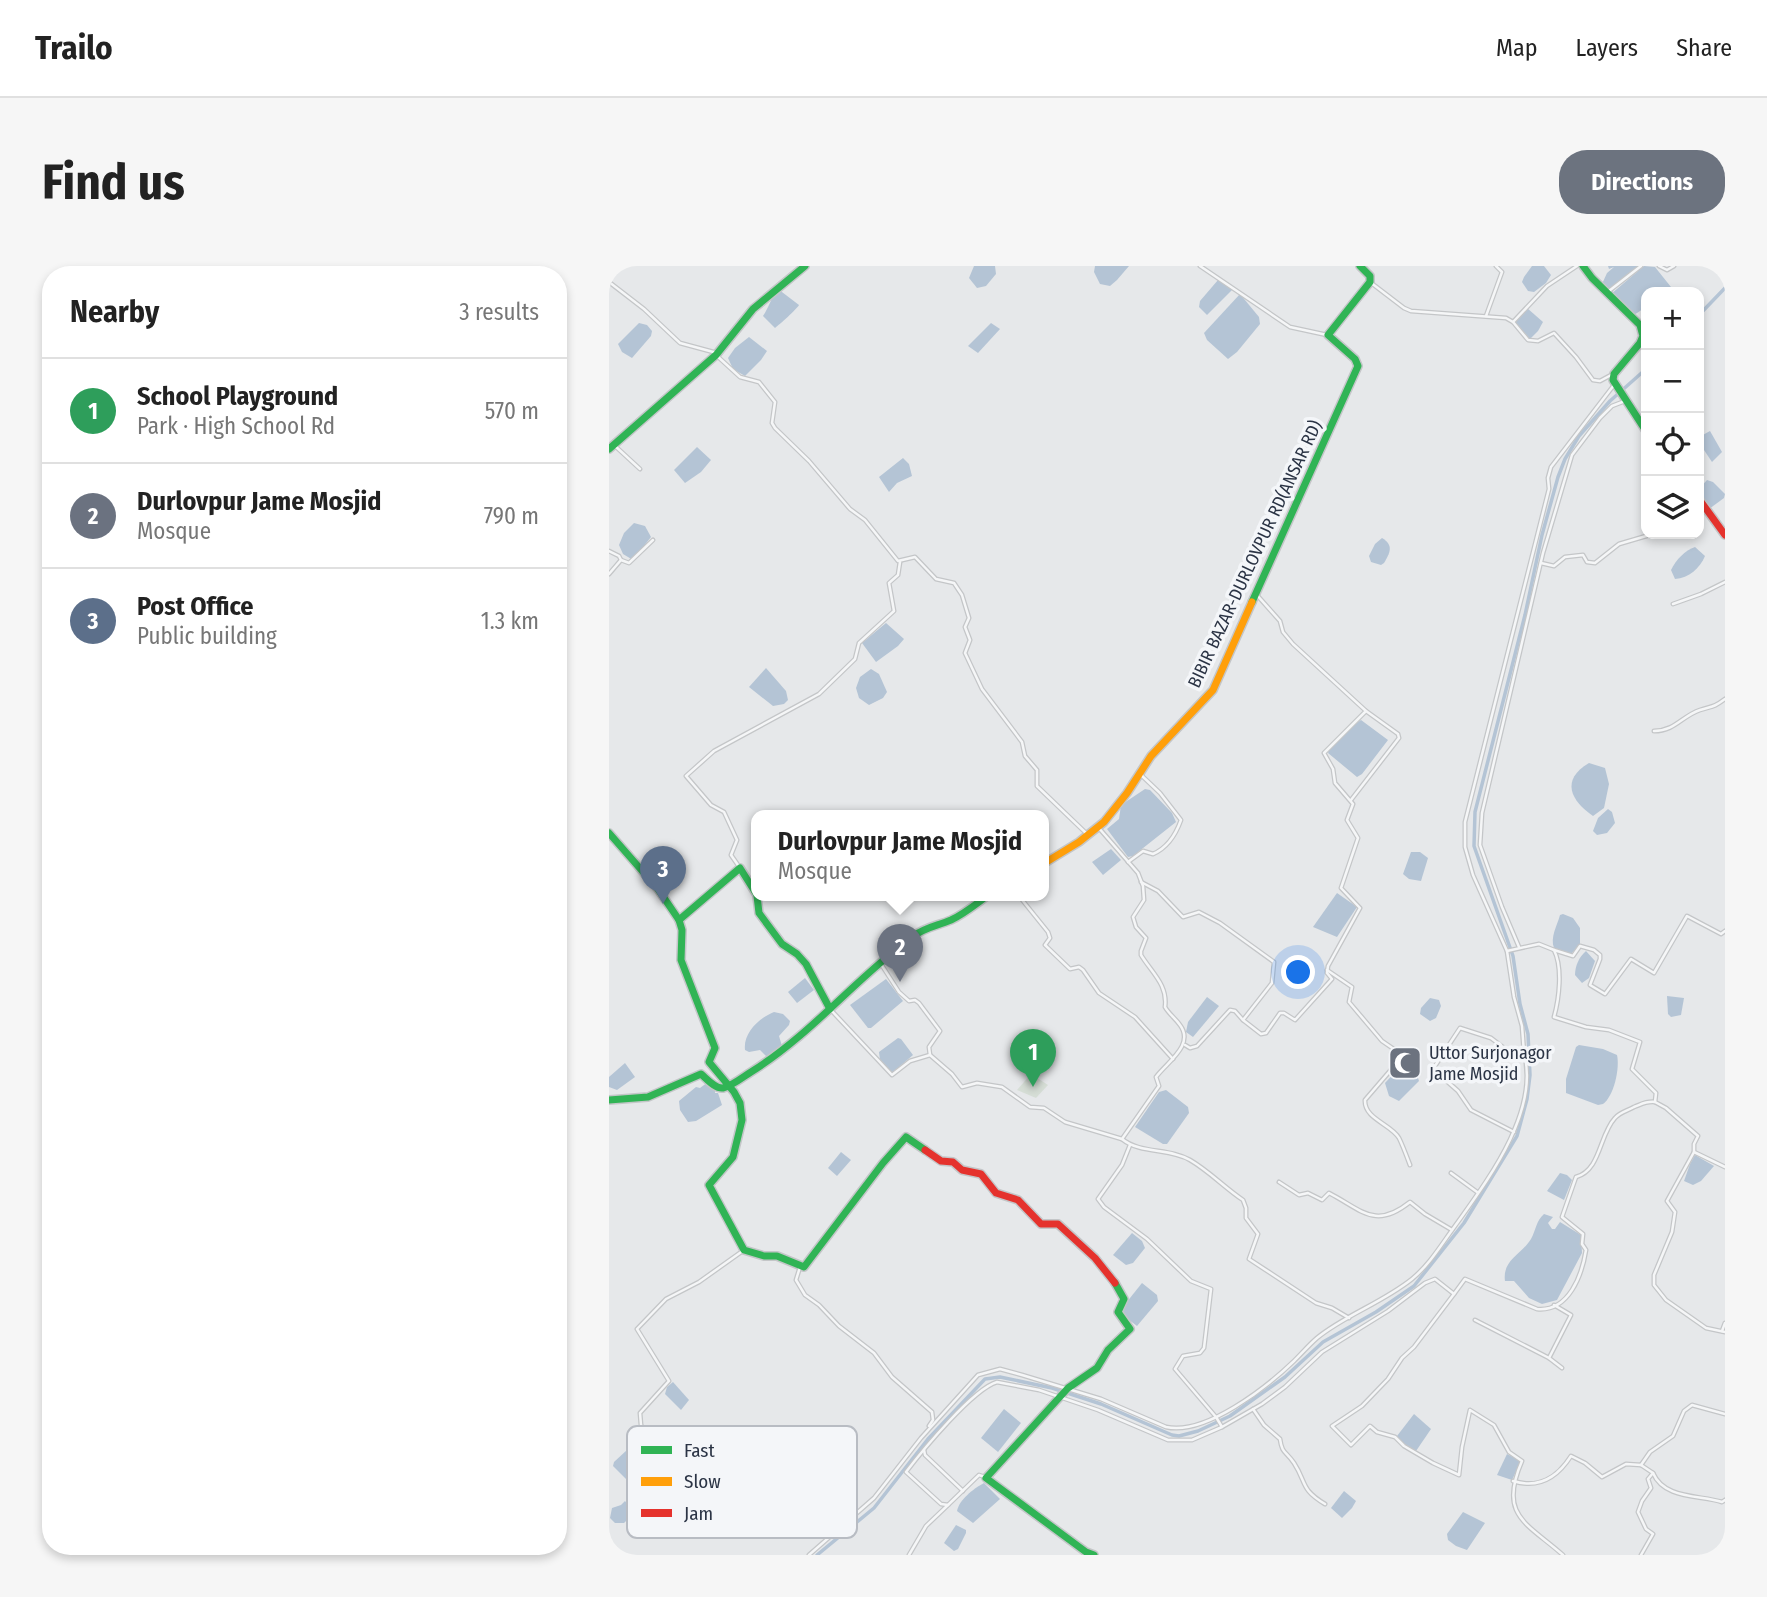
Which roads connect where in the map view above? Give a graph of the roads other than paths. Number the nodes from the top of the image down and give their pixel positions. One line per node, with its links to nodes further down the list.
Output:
1 (805, 266): 16 (main road)
2 (1200, 266): 15 (street)
3 (1360, 266): 11 (main road)
4 (1496, 266): 13 (street)
5 (1577, 266): 14 (street)
6 (1583, 266): 12 (main road)
7 (1641, 266): 12 (street)
8 (1659, 266): 9 (street)
9 (1674, 266)
10 (609, 282): 16 (street)
11 (1370, 282): 13 (street); 15 (main road)
12 (1607, 293): 17 (main road)
13 (1486, 316): 14 (street)
14 (1513, 322): 17 (street)
15 (1328, 335): 33 (main road, BIBIR BAZAR-DURLOVPUR RD(ANSAR RD))
16 (716, 354): 21 (main road); 29 (street)
17 (1613, 374): 18 (main road)
18 (1616, 386): 19 (main road); 55 (street)
19 (1626, 399): 20 (main road); 30 (street)
20 (1641, 423)
21 (611, 447): 22 (street)
22 (640, 469)
23 (1704, 508): 24 (main road)
24 (1725, 535)
25 (1641, 538): 30 (street)
26 (653, 540): 28 (street)
27 (609, 551): 28 (street)
28 (621, 561): 31 (street)
29 (900, 562): 42 (street); 45 (street)
30 (1541, 563): 53 (street)
31 (609, 574)
32 (1725, 582): 34 (street)
33 (1256, 594): 36 (street); 38 (main road, BIBIR BAZAR-DURLOVPUR RD(ANSAR RD))
34 (1673, 604)
35 (1725, 699): 37 (street)
36 (1366, 711): 39 (street); 39 (street)
37 (1654, 731)
38 (1139, 773): 40 (main road, BIBIR BAZAR-DURLOVPUR RD(ANSAR RD)); 44 (street)
39 (1351, 800): 57 (street)
40 (1098, 827): 42 (main road, BIBIR BAZAR-DURLOVPUR RD(ANSAR RD)); 44 (street)
41 (609, 833): 51 (main road)
42 (1088, 835): 43 (main road, BIBIR BAZAR-DURLOVPUR RD(ANSAR RD))
43 (1049, 861)
44 (1128, 862): 46 (street)
45 (740, 868): 47 (main road); 51 (main road)
46 (1141, 882): 59 (street); 60 (street)
47 (751, 886)
48 (757, 901): 58 (main road)
49 (980, 901): 56 (main road)
50 (1023, 901): 63 (street)
51 (679, 920): 64 (main road)
52 (1725, 931): 54 (street)
53 (1519, 947): 54 (street); 55 (street)
54 (1554, 950): 66 (street)
55 (1507, 951): 61 (street)
56 (881, 964): 58 (main road); 62 (street)
57 (1327, 970): 59 (street); 71 (street)
58 (830, 1009): 62 (street); 64 (main road)
59 (1243, 1020): 60 (street)
60 (1184, 1042): 63 (street)
61 (1524, 1053): 67 (street); 67 (street)
62 (930, 1055): 68 (street)
63 (1173, 1059): 68 (street)
64 (730, 1085): 65 (main road); 77 (main road)
65 (609, 1101)
66 (1655, 1102): 70 (street); 80 (street)
67 (1514, 1132): 75 (street)
68 (1122, 1139): 69 (street)
69 (1130, 1145): 81 (street); 91 (street)
70 (1694, 1152): 72 (street); 84 (street)
71 (1410, 1165)
72 (1725, 1167)
73 (1451, 1174): 75 (street)
74 (1279, 1182): 76 (street)
75 (1478, 1193): 76 (street)
76 (1452, 1230): 81 (street)
77 (744, 1250): 78 (main road); 92 (street)
78 (800, 1267): 87 (main road); 94 (street)
79 (1454, 1294): 80 (street); 89 (street); 99 (street)
80 (1554, 1305): 85 (street)
81 (1349, 1318): 91 (street)
82 (1475, 1320): 85 (street)
83 (1725, 1323): 84 (street)
84 (1723, 1331)
85 (1549, 1358): 86 (street)
86 (1562, 1368)
87 (1068, 1388): 88 (main road); 91 (street); 94 (street)
88 (1059, 1397): 93 (street); 95 (street); 98 (main road)
89 (1253, 1409): 93 (street); 102 (street)
90 (1725, 1414): 96 (street)
91 (1216, 1417): 93 (street)
92 (642, 1426)
93 (1223, 1427)
94 (921, 1441): 95 (street); 104 (street)
95 (925, 1449): 100 (street); 103 (street)
96 (1641, 1465): 97 (street); 99 (street)
97 (1653, 1473): 101 (street); 110 (street)
98 (986, 1478): 100 (street); 108 (main road)
99 (1513, 1481): 109 (street)
100 (963, 1491): 103 (street)
101 (1725, 1500)
102 (1325, 1504)
103 (948, 1505): 107 (street)
104 (857, 1513)
105 (828, 1538): 106 (street)
106 (809, 1555)
107 (909, 1555)
108 (1094, 1555)
109 (1563, 1555)
110 (1641, 1555)

